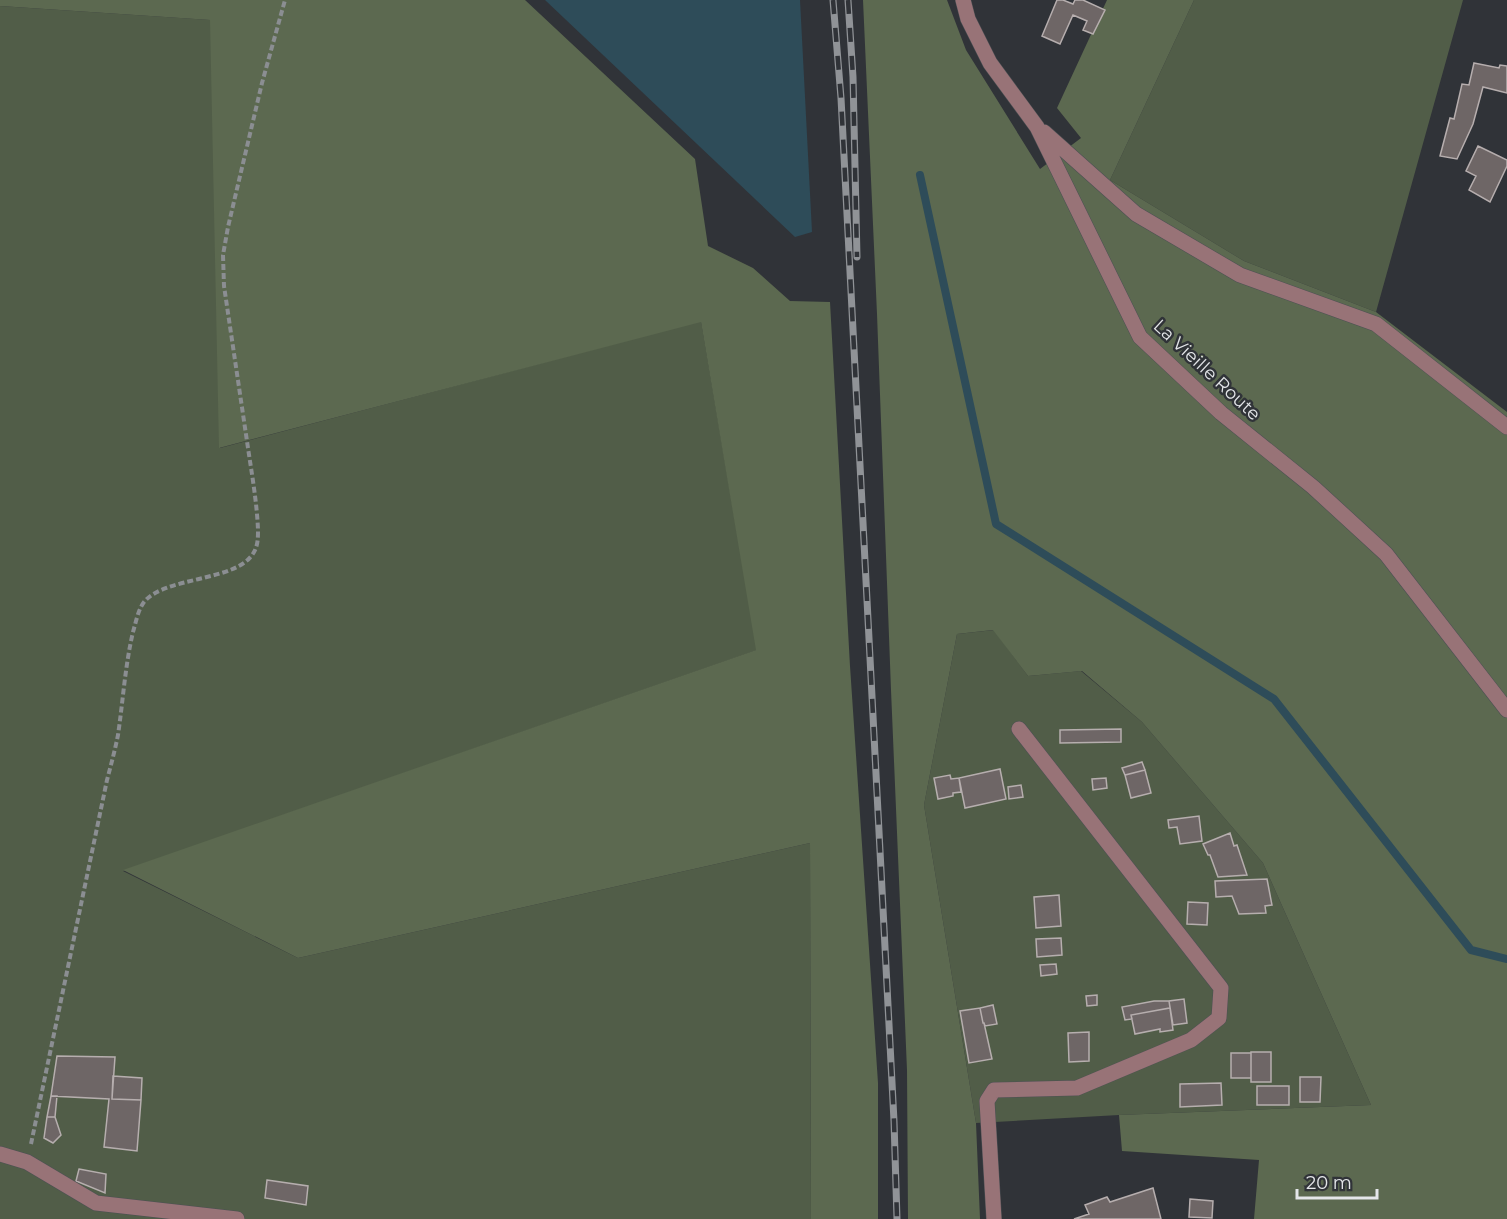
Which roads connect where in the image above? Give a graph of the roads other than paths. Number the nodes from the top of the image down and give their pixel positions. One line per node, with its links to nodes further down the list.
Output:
1 (963, 0): 2 (street, La Vieille Route)
2 (1037, 126): 3 (street); 4 (street, La Vieille Route)
3 (1507, 428)
4 (1507, 710)
5 (1019, 729): 8 (street)
6 (0, 1154): 7 (street)
7 (237, 1219)
8 (994, 1219)

